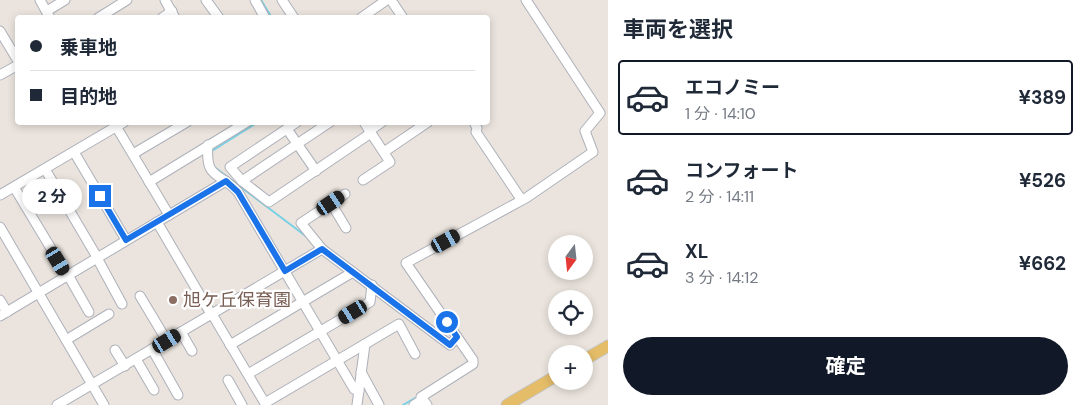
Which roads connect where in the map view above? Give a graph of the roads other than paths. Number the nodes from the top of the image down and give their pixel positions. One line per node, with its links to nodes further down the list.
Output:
1 (40, 0): 11 (street)
2 (65, 0): 11 (street)
3 (127, 0): 13 (street)
4 (165, 0): 12 (street)
5 (206, 0): 14 (street)
6 (255, 0): 15 (street)
7 (385, 0): 17 (street); 18 (street)
8 (391, 0): 19 (street)
9 (526, 0): 51 (street)
10 (287, 2): 16 (street)
11 (48, 14)
12 (174, 14)
13 (103, 15)
14 (217, 15)
15 (263, 15)
16 (293, 15)
17 (365, 15)
18 (394, 15)
19 (401, 15)
20 (0, 31): 21 (street)
21 (15, 58)
22 (15, 65): 23 (street)
23 (0, 76)
24 (116, 125): 38 (street)
25 (118, 125): 40 (street)
26 (181, 125): 40 (street)
27 (240, 125): 37 (street)
28 (293, 125): 34 (street)
29 (326, 125): 36 (street)
30 (366, 125): 35 (street)
31 (378, 125): 35 (street)
32 (424, 125): 39 (street)
33 (476, 127): 51 (street)
34 (287, 129): 36 (street); 43 (street)
35 (370, 132): 39 (street); 42 (street)
36 (297, 144): 42 (street); 45 (street)
37 (208, 146): 46 (street); 47 (street)
38 (74, 152): 41 (street); 57 (street)
39 (384, 152): 44 (street)
40 (132, 154): 46 (street)
41 (45, 169): 48 (street); 59 (street)
42 (316, 170): 45 (street)
43 (234, 173): 45 (street); 47 (street)
44 (363, 180)
45 (242, 181)
46 (148, 182): 53 (street)
47 (227, 182): 53 (street); 60 (street)
48 (14, 187): 50 (street); 62 (street)
49 (345, 194): 52 (street)
50 (0, 195)
51 (521, 199): 75 (street)
52 (331, 203): 56 (street); 58 (street)
53 (169, 215): 54 (street)
54 (157, 222): 57 (street); 72 (street)
55 (0, 227): 64 (street)
56 (346, 228)
57 (126, 240): 59 (street)
58 (320, 247): 60 (street); 61 (street)
59 (97, 258): 62 (street); 68 (street)
60 (285, 271): 67 (street); 72 (street)
61 (353, 272): 63 (street); 67 (street)
62 (67, 275): 64 (street); 69 (street)
63 (372, 286): 74 (street); 75 (street)
64 (38, 292): 70 (street); 76 (street)
65 (140, 296): 77 (street)
66 (0, 300): 70 (street)
67 (303, 301): 74 (street); 79 (street)
68 (122, 304)
69 (89, 312)
70 (3, 314)
71 (109, 314): 76 (street)
72 (212, 314): 73 (street); 79 (street)
73 (181, 332): 77 (street); 83 (street)
74 (320, 332): 87 (street); 90 (street)
75 (457, 337): 97 (street)
76 (66, 340): 93 (street)
77 (167, 341): 82 (street)
78 (365, 344): 84 (street); 87 (street); 89 (street)
79 (230, 345): 90 (street)
80 (608, 346): 85 (main road)
81 (115, 350): 88 (street)
82 (152, 350): 86 (street); 96 (street)
83 (192, 351)
84 (415, 354)
85 (593, 355)
86 (136, 359): 88 (street); 94 (street)
87 (338, 361): 95 (street); 98 (street)
88 (125, 366): 93 (street)
89 (361, 372): 95 (street); 103 (street)
90 (248, 374): 98 (street)
91 (228, 380): 101 (street)
92 (548, 381): 105 (main road)
93 (92, 385): 99 (street); 100 (street)
94 (154, 390)
95 (359, 391): 102 (street)
96 (178, 395)
97 (425, 402): 104 (street)
98 (265, 404)
99 (57, 405)
100 (104, 405)
101 (242, 405)
102 (357, 405)
103 (379, 405)
104 (414, 405)
105 (507, 405)

